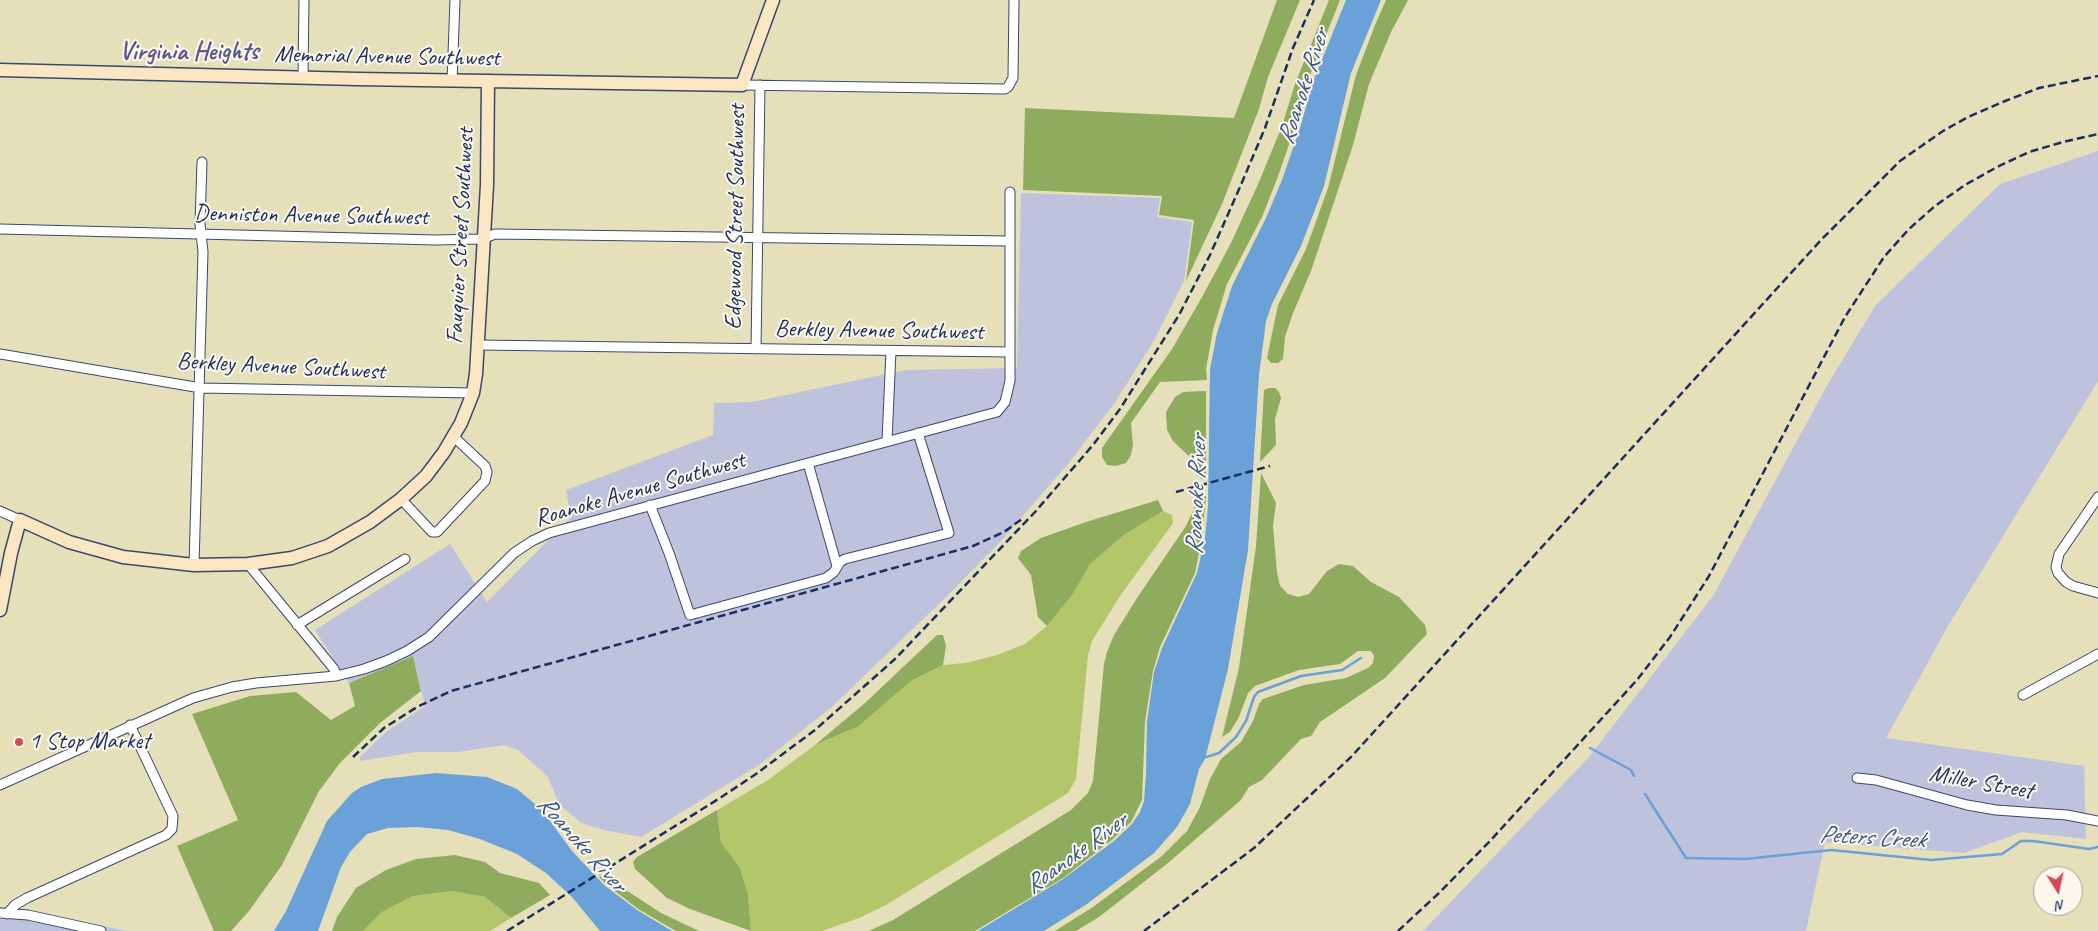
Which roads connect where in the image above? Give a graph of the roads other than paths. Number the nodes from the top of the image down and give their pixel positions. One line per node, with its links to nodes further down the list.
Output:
1 (304, 0): 6 (street)
2 (455, 0): 7 (street)
3 (773, 0): 9 (street, Edgewood Street Southwest)
4 (1014, 0): 10 (street)
5 (0, 70): 6 (street, Memorial Avenue Southwest)
6 (303, 77): 7 (street, Memorial Avenue Southwest)
7 (452, 81): 8 (street, Memorial Avenue Southwest)
8 (488, 81): 9 (street, Memorial Avenue Southwest); 16 (street, Fauquier Street Southwest)
9 (742, 85): 10 (street)
10 (760, 85): 15 (street, Edgewood Street Southwest)
11 (202, 162): 14 (street)
12 (1010, 192): 17 (street, Roanoke Avenue Southwest)
13 (0, 229): 14 (street, Denniston Avenue Southwest)
14 (201, 234): 16 (street, Denniston Avenue Southwest); 23 (street)
15 (758, 237): 16 (street, Denniston Avenue Southwest); 17 (street, Denniston Avenue Southwest); 19 (street, Edgewood Street Southwest)
16 (484, 238): 18 (street, Fauquier Street Southwest)
17 (1010, 241): 21 (street, Roanoke Avenue Southwest)
18 (478, 345): 19 (street, Berkley Avenue Southwest); 24 (street, Fauquier Street Southwest)
19 (756, 349): 20 (street, Berkley Avenue Southwest)
20 (891, 351): 21 (street, Berkley Avenue Southwest); 27 (street)
21 (1010, 352): 25 (street, Roanoke Avenue Southwest)
22 (0, 354): 23 (street, Berkley Avenue Southwest)
23 (198, 387): 24 (street, Berkley Avenue Southwest); 36 (street)
24 (473, 394): 26 (street, Fauquier Street Southwest)
25 (918, 433): 27 (street, Roanoke Avenue Southwest); 37 (street)
26 (454, 437): 30 (street, Fauquier Street Southwest); 30 (street)
27 (887, 441): 28 (street, Roanoke Avenue Southwest)
28 (808, 463): 31 (street, Roanoke Avenue Southwest); 37 (street)
29 (2098, 497): 38 (street)
30 (401, 499): 35 (street, Fauquier Street Southwest)
31 (650, 505): 37 (street); 42 (street, Roanoke Avenue Southwest)
32 (0, 511): 33 (street)
33 (20, 520): 36 (street, Fauquier Street Southwest); 39 (street)
34 (406, 559): 40 (street)
35 (248, 564): 36 (street, Fauquier Street Southwest); 40 (street)
36 (194, 565)
37 (837, 566)
38 (2098, 593)
39 (0, 610)
40 (297, 625): 42 (street)
41 (2098, 654): 43 (street)
42 (336, 676): 44 (street, Roanoke Avenue Southwest)
43 (2023, 695)
44 (130, 725): 46 (street, Roanoke Avenue Southwest); 48 (street)
45 (1857, 778): 47 (street, Miller Street)
46 (0, 786)
47 (2098, 821)
48 (3, 914): 49 (street)
49 (101, 931)

